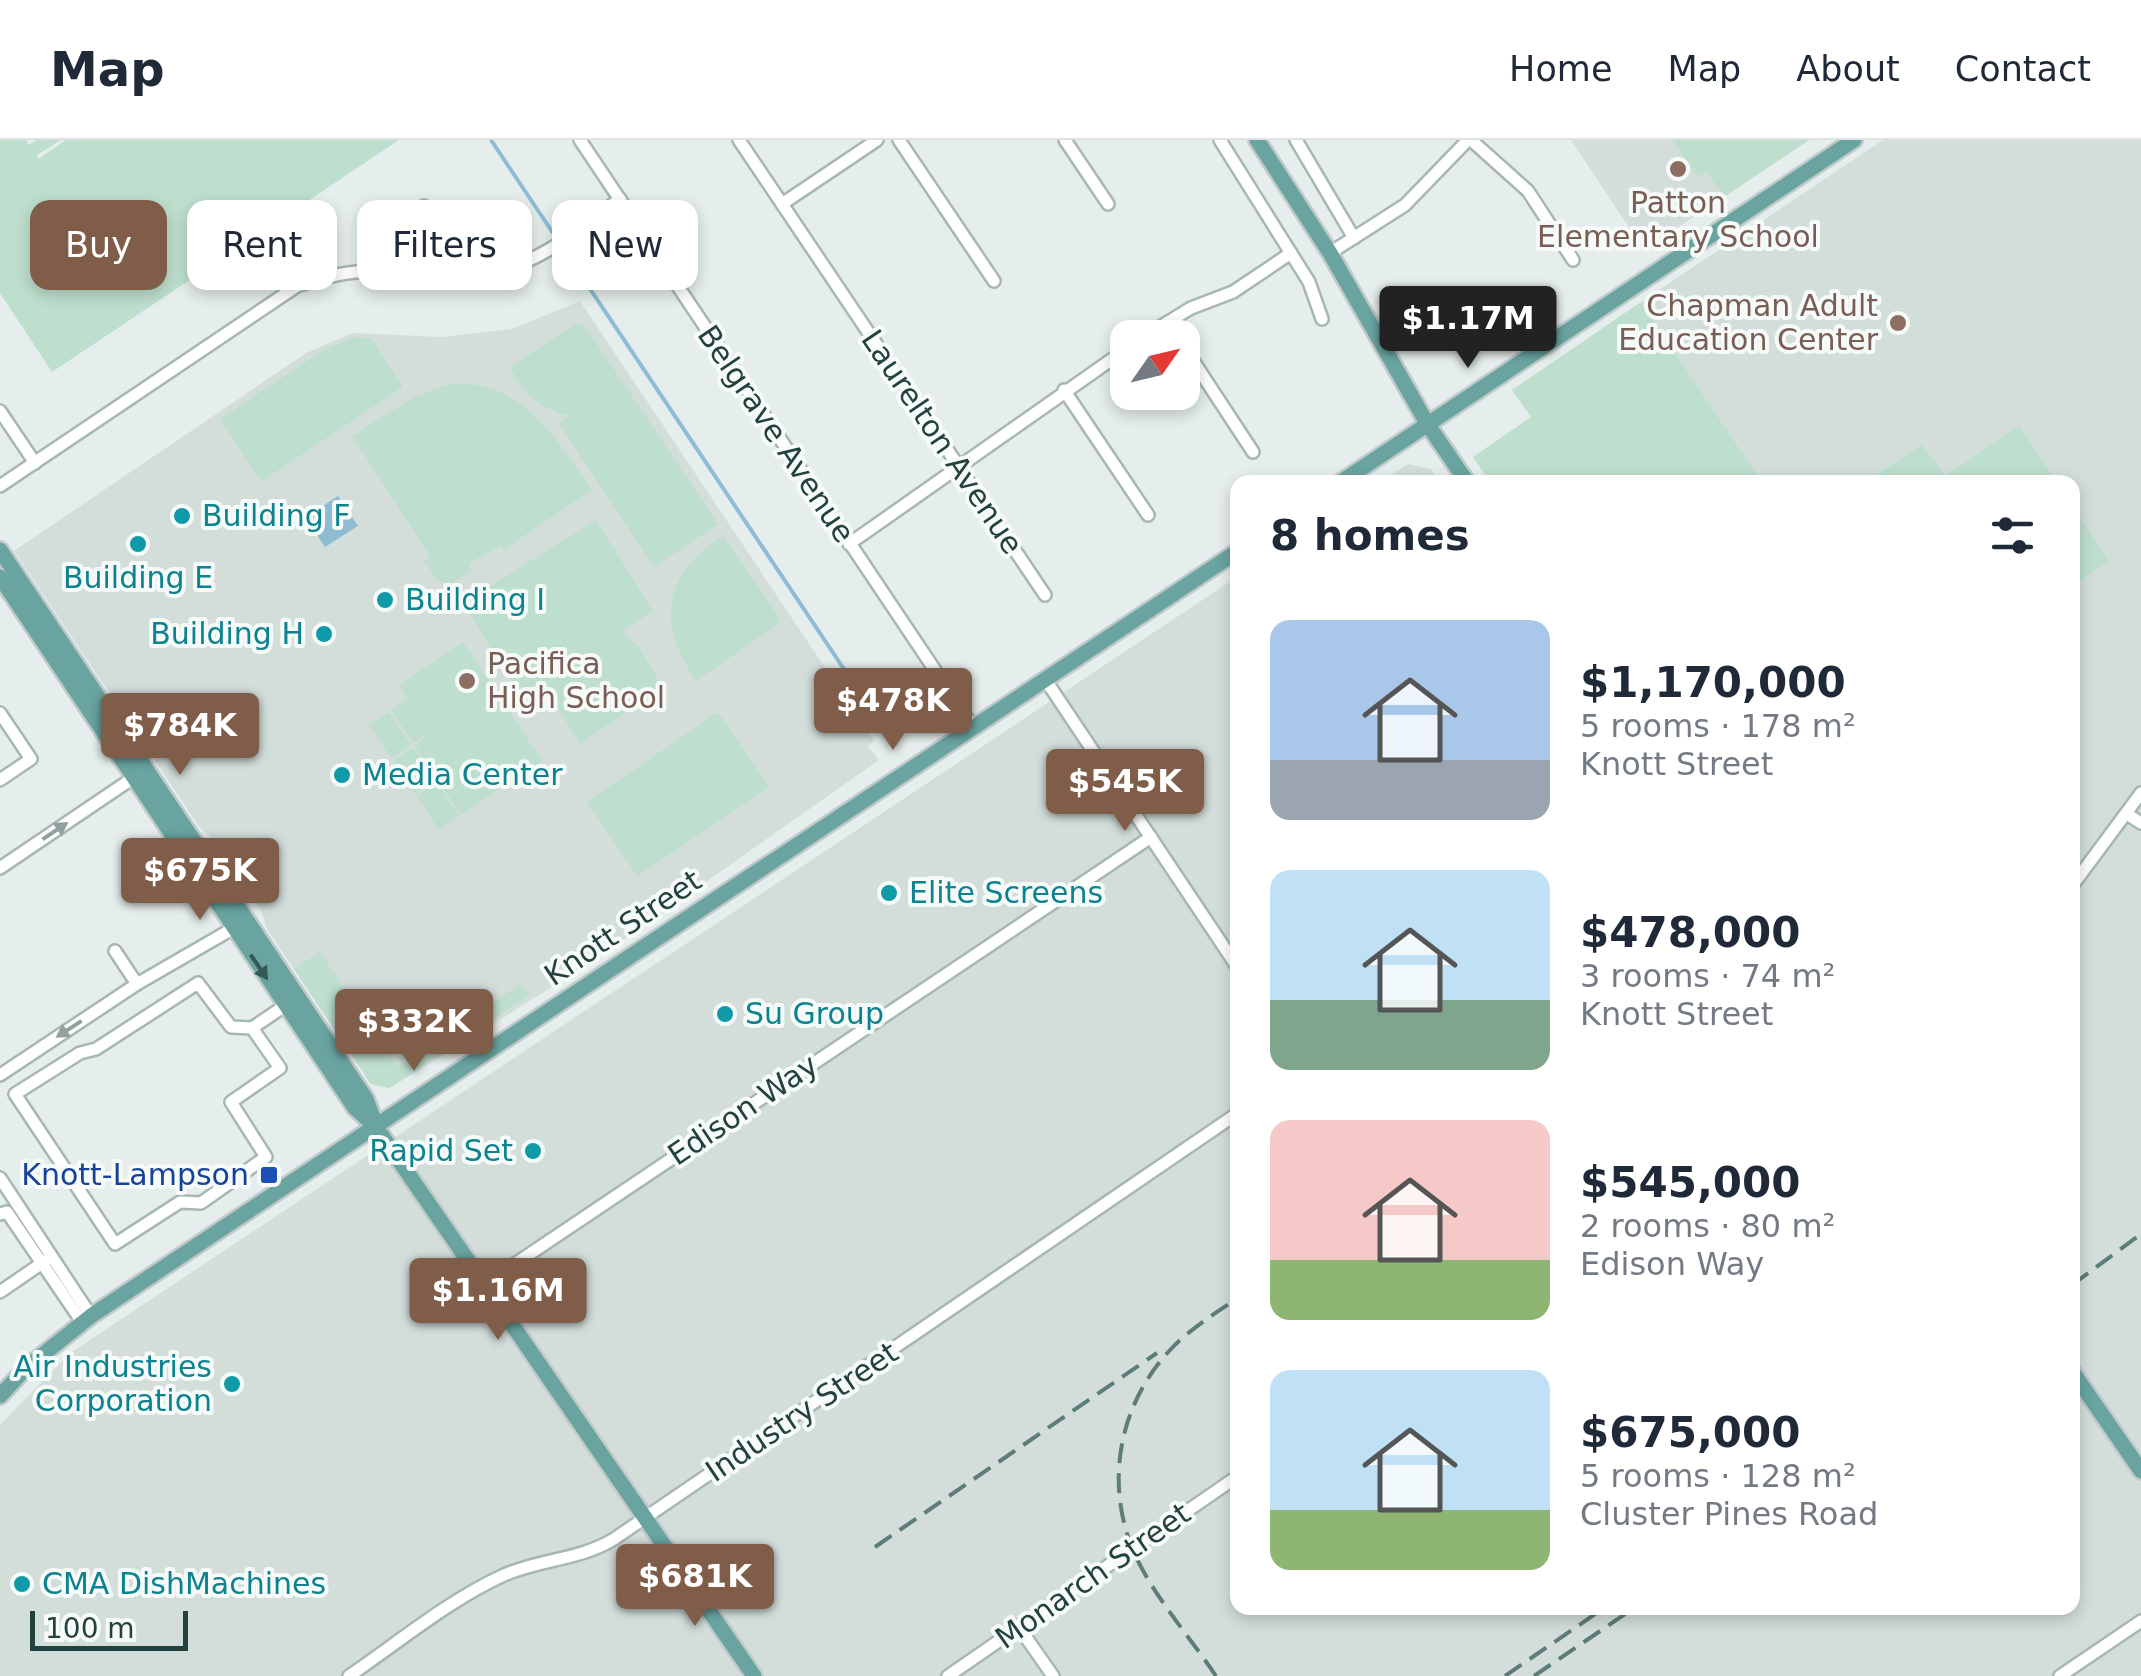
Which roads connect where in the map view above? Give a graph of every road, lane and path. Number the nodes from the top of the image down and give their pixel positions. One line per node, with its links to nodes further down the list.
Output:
1 (580, 140): 11 (street, Belgrave Avenue)
2 (739, 140): 12 (street, Laurelton Avenue)
3 (877, 140): 12 (street)
4 (898, 140): 20 (street)
5 (1065, 140): 13 (street)
6 (1220, 140): 15 (street)
7 (1257, 140): 16 (main road)
8 (1296, 140): 14 (street)
9 (1469, 140): 14 (street); 18 (street)
10 (1854, 140): 27 (main road)
11 (620, 199): 17 (street); 35 (street, Belgrave Avenue)
12 (782, 204): 30 (street, Laurelton Avenue)
13 (1108, 204)
14 (1354, 238): 16 (street)
15 (1290, 253): 21 (street); 22 (street)
16 (1330, 253): 27 (main road)
17 (532, 257)
18 (1573, 260)
19 (357, 272): 29 (street)
20 (994, 282)
21 (1322, 319)
22 (1169, 320)
23 (1110, 360): 25 (street)
24 (1200, 371): 28 (street)
25 (1064, 390): 30 (street); 34 (street)
26 (0, 410): 29 (street)
27 (1428, 425): 31 (main road); 32 (main road)
28 (1253, 452)
29 (36, 463): 33 (street)
30 (958, 466): 35 (street); 39 (street, Laurelton Avenue)
31 (1353, 475)
32 (1461, 475)
33 (0, 486)
34 (1148, 515)
35 (849, 544): 42 (street, Belgrave Avenue)
36 (0, 550): 43 (main road)
37 (1230, 556): 40 (main road, Knott Street)
38 (0, 577): 43 (main road)
39 (1045, 595)
40 (1045, 679): 42 (main road, Knott Street); 48 (street)
41 (0, 713): 44 (street)
42 (972, 728): 59 (main road, Knott Street)
43 (141, 773): 49 (street, one-way to 43); 51 (main road)
44 (0, 780)
45 (2141, 793): 46 (street)
46 (2127, 814): 47 (street); 50 (street)
47 (2141, 822)
48 (1151, 837): 53 (street); 63 (street, Edison Way)
49 (0, 868)
50 (2080, 876)
51 (240, 924): 54 (street); 55 (main road)
52 (115, 951): 54 (street)
53 (1230, 956)
54 (137, 984): 57 (street, one-way to 57)
55 (292, 1002): 56 (street); 59 (main road)
56 (252, 1028): 56 (street)
57 (0, 1074)
58 (1230, 1118): 70 (street, Industry Street)
59 (376, 1127): 63 (main road); 65 (main road, Knott Street)
60 (0, 1178): 61 (street)
61 (8, 1210): 62 (street)
62 (47, 1260): 64 (street); 65 (street)
63 (485, 1284): 70 (main road)
64 (0, 1292)
65 (86, 1319): 67 (main road, Knott Street)
66 (2080, 1383): 68 (main road)
67 (0, 1396)
68 (2141, 1471)
69 (1230, 1481): 72 (street, Monarch Street)
70 (647, 1517): 73 (street, Industry Street); 74 (main road)
71 (2141, 1621): 77 (street)
72 (1018, 1626): 75 (street, Monarch Street); 76 (street)
73 (349, 1676)
74 (754, 1676)
75 (948, 1676)
76 (1052, 1676)
77 (2060, 1676)

